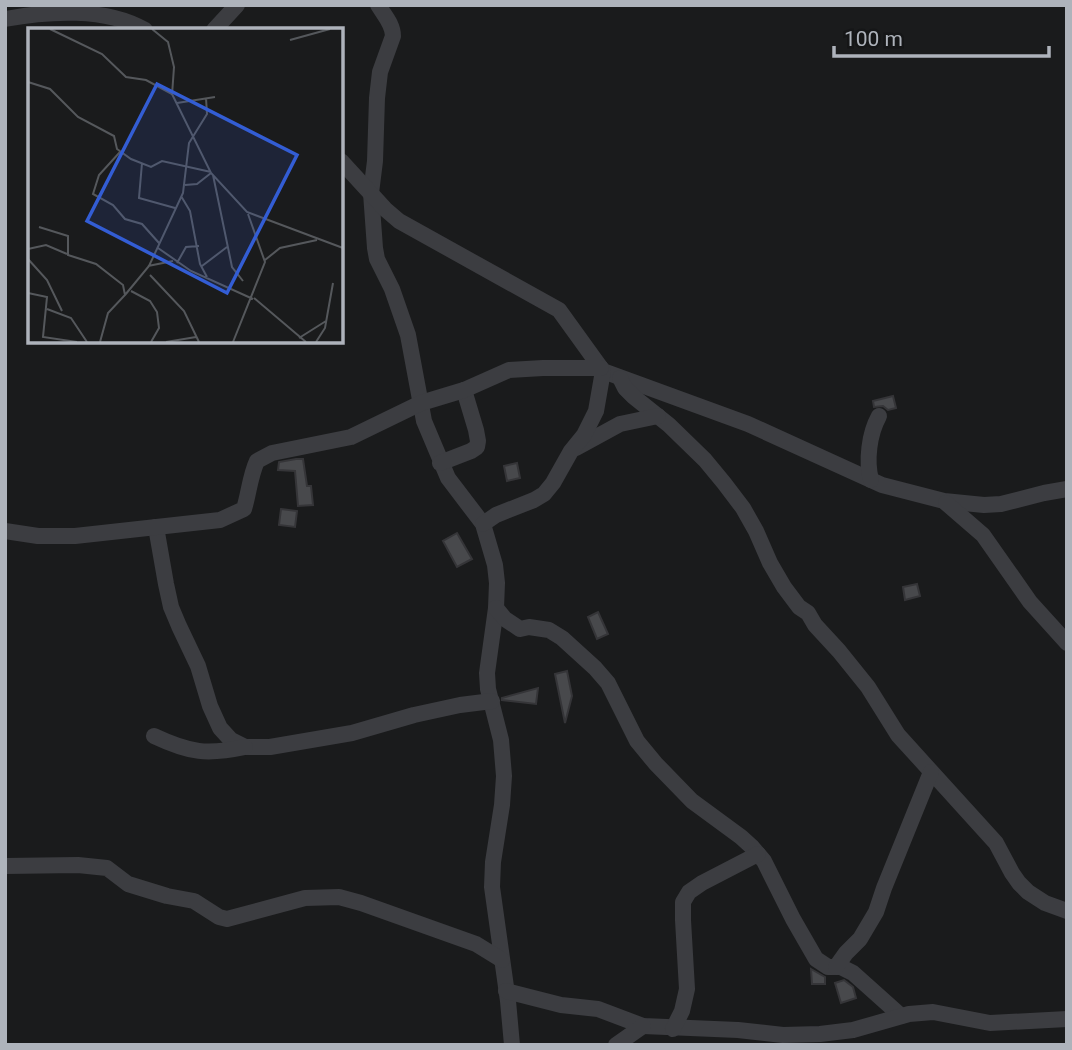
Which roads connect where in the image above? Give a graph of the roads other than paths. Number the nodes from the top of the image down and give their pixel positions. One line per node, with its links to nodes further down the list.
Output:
1 (118, 5): 5 (street)
2 (237, 5): 7 (street)
3 (378, 5): 9 (street)
4 (11, 14): 5 (street)
5 (127, 21): 6 (street)
6 (141, 28)
7 (216, 28)
8 (343, 163): 9 (street)
9 (371, 193): 10 (street); 13 (street)
10 (602, 370): 11 (street); 12 (street); 16 (street)
11 (620, 378): 14 (street); 18 (street)
12 (464, 390): 13 (street); 17 (street)
13 (421, 403): 17 (street); 22 (street)
14 (658, 416): 16 (street); 29 (street)
15 (879, 416): 18 (street)
16 (571, 451): 21 (street)
17 (440, 463): 21 (street)
18 (871, 480): 20 (street)
19 (1067, 489): 20 (street)
20 (944, 501): 25 (street)
21 (483, 524): 24 (street)
22 (156, 527): 23 (street); 28 (street)
23 (5, 531)
24 (496, 608): 26 (street); 30 (street)
25 (1067, 643)
26 (492, 701): 28 (street); 33 (street)
27 (154, 736): 28 (street)
28 (245, 747)
29 (931, 772): 32 (street); 34 (street)
30 (758, 854): 34 (street); 39 (street)
31 (5, 866): 33 (street)
32 (1067, 911)
33 (502, 960): 35 (street)
34 (836, 967): 36 (street)
35 (506, 991): 38 (street); 40 (street)
36 (901, 1016): 37 (street); 39 (street)
37 (1067, 1019)
38 (643, 1027): 39 (street); 41 (street)
39 (673, 1028)
40 (512, 1045)
41 (616, 1045)

